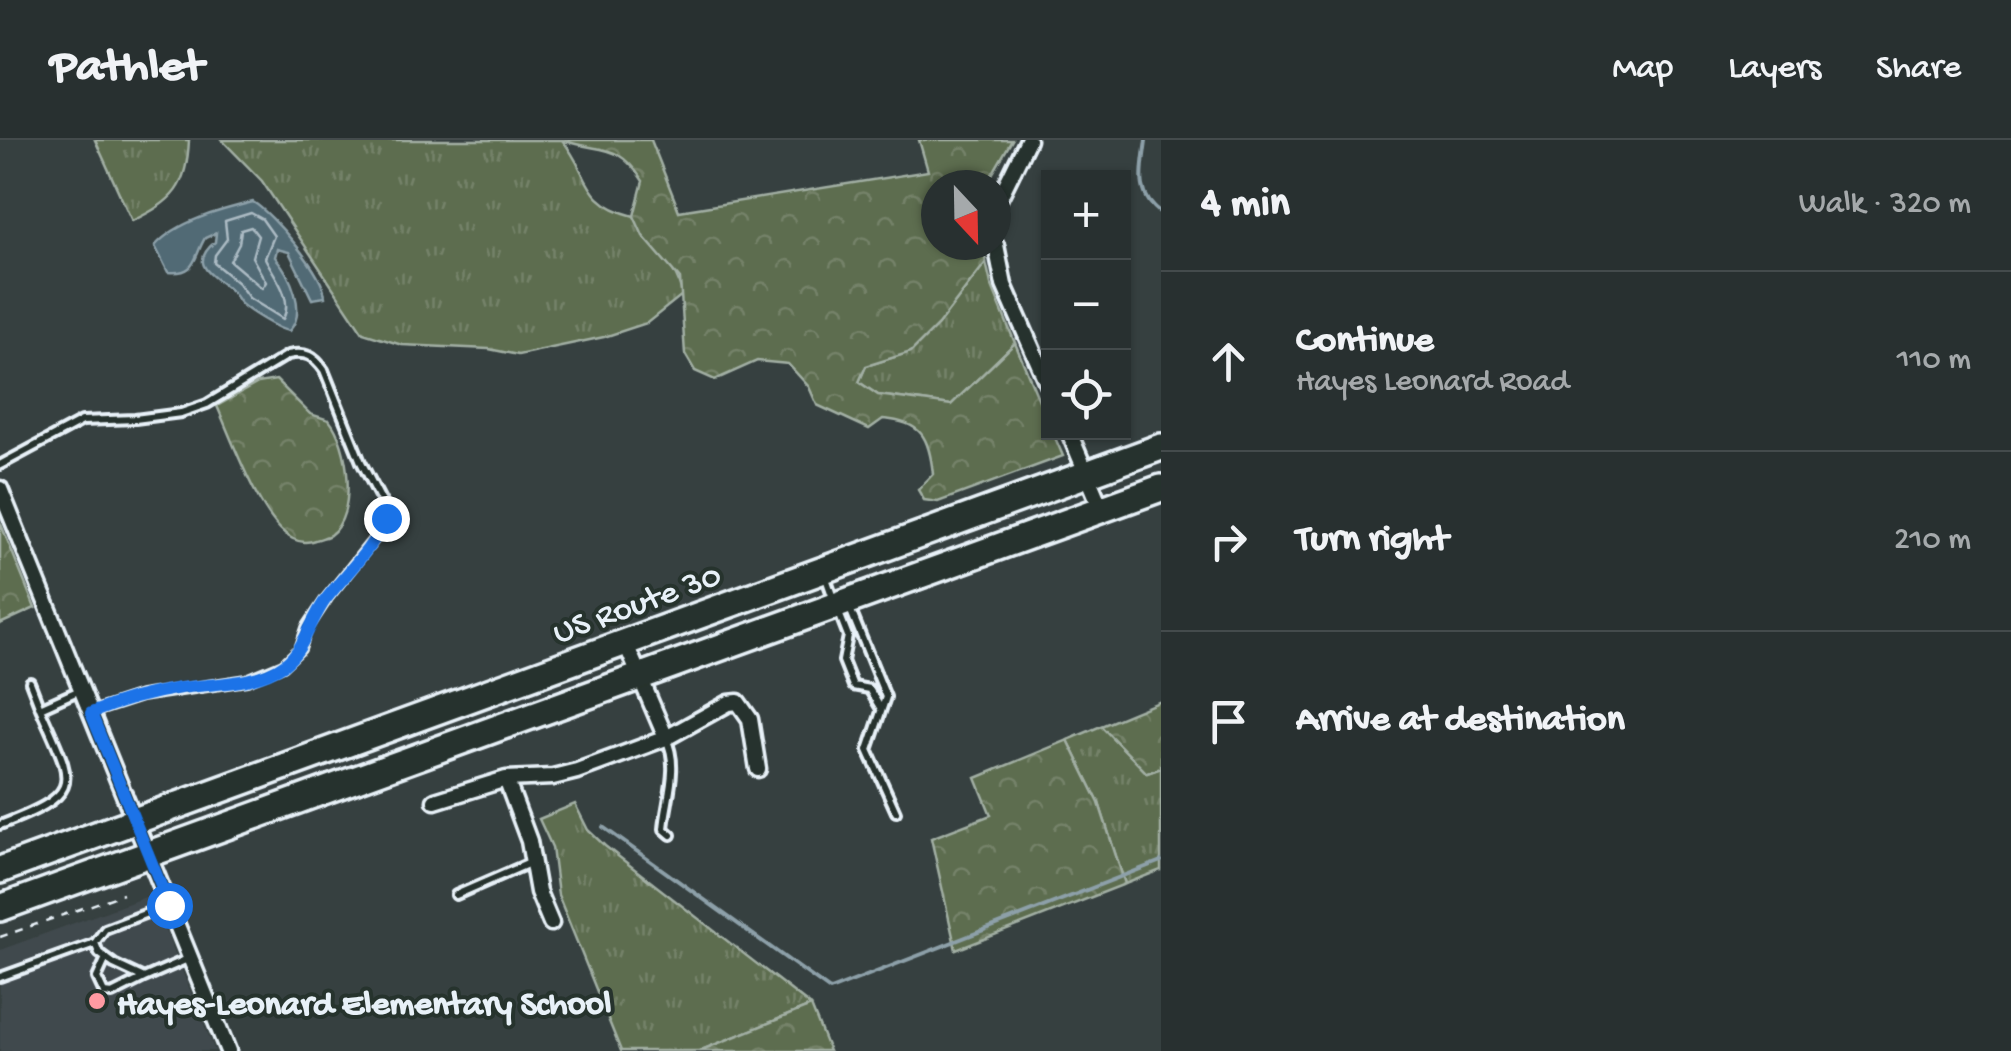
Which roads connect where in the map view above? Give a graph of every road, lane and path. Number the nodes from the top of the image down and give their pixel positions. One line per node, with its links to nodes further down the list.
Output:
1 (1028, 140): 2 (street)
2 (1011, 175)
3 (999, 260): 4 (street)
4 (1041, 369)
5 (1072, 440): 8 (street)
6 (1161, 447): 8 (highway, US Route 30)
7 (0, 465): 20 (lane)
8 (1086, 472): 11 (street); 12 (highway, US Route 30)
9 (1161, 488): 11 (highway)
10 (0, 489): 17 (street)
11 (1101, 508): 13 (highway)
12 (823, 569): 13 (lane); 14 (highway, US Route 30)
13 (841, 602): 15 (highway); 19 (lane); 19 (lane)
14 (625, 642): 15 (street); 26 (highway, US Route 30)
15 (639, 675): 21 (street); 29 (highway)
16 (30, 682): 18 (lane)
17 (81, 689): 18 (lane); 20 (street)
18 (40, 708): 27 (lane)
19 (882, 710): 25 (lane)
20 (91, 713): 26 (street)
21 (666, 738): 22 (street); 23 (street); 28 (lane)
22 (758, 769)
23 (506, 778): 24 (street); 30 (street)
24 (435, 802)
25 (896, 812)
26 (135, 822): 29 (street); 31 (highway, US Route 30)
27 (0, 825)
28 (671, 835)
29 (148, 854): 34 (street); 35 (highway)
30 (534, 862): 33 (lane); 36 (street)
31 (0, 870)
32 (123, 894): 37 (path)
33 (456, 895)
34 (169, 905): 38 (lane); 40 (street)
35 (0, 908)
36 (551, 924)
37 (0, 937)
38 (95, 943): 39 (lane); 41 (lane)
39 (106, 958): 42 (lane); 42 (lane)
40 (190, 958): 42 (lane); 43 (street)
41 (0, 977)
42 (144, 978)
43 (228, 1051)

